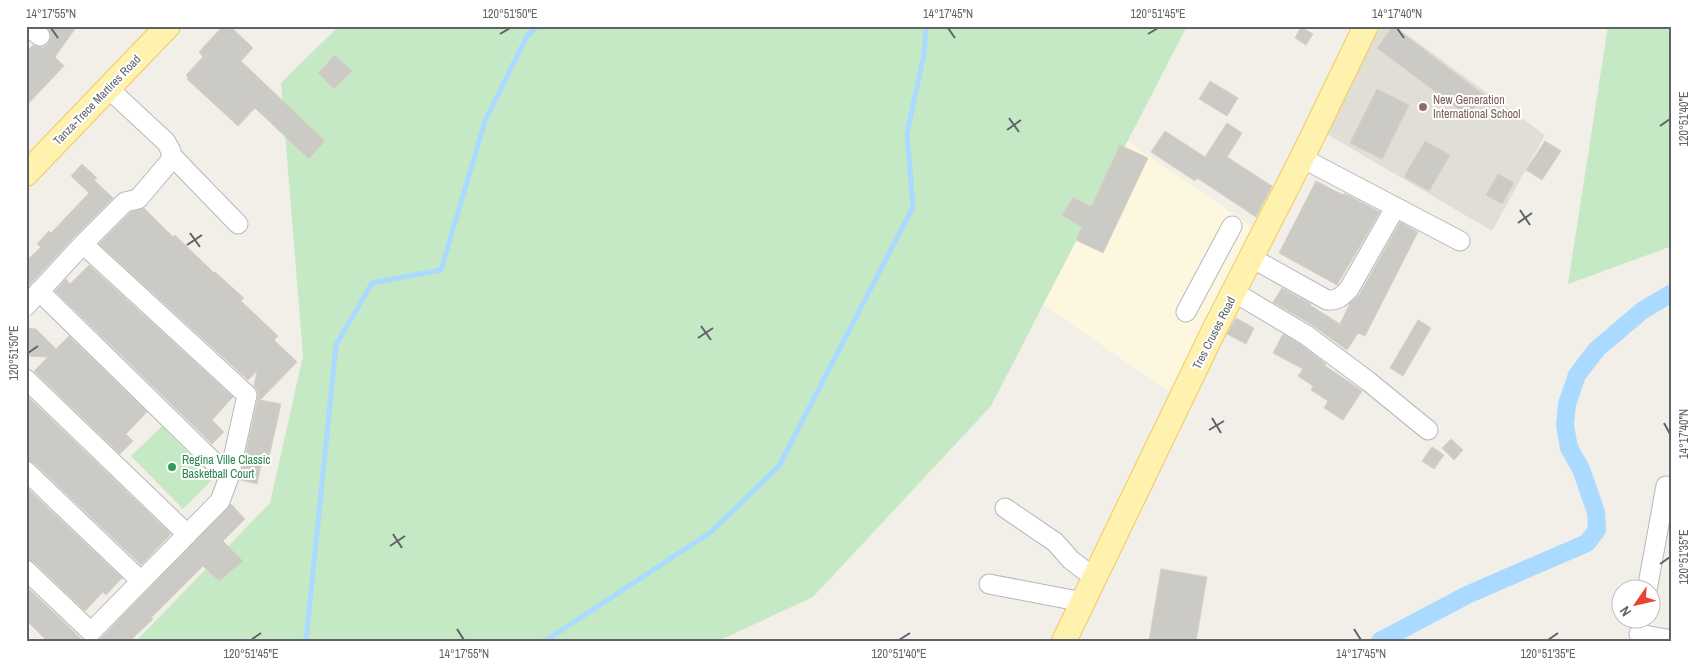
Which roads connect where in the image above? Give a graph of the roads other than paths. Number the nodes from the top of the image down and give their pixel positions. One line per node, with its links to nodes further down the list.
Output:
1 (168, 26): 3 (main road, Tanza-Trece Martires Road)
2 (1366, 26): 5 (main road, Tres Cruses Road)
3 (108, 88): 4 (street); 6 (main road, Tanza-Trece Martires Road)
4 (172, 156): 8 (street); 11 (street)
5 (1302, 158): 7 (street); 12 (main road, Tres Cruses Road)
6 (26, 174)
7 (1395, 208): 10 (street); 12 (street)
8 (238, 224)
9 (1232, 226): 16 (street)
10 (1460, 241)
11 (83, 244): 13 (street); 20 (street)
12 (1250, 258): 14 (main road, Tres Cruses Road)
13 (39, 291): 15 (street); 20 (street)
14 (1234, 292): 18 (street); 25 (main road, Tres Cruses Road)
15 (26, 306)
16 (1186, 312)
17 (26, 379): 23 (street)
18 (1428, 430)
19 (26, 471): 26 (street)
20 (229, 477): 23 (street)
21 (1666, 486): 27 (street)
22 (1005, 508): 25 (street)
23 (187, 534): 26 (street)
24 (26, 570): 26 (street)
25 (1096, 576): 29 (main road, Tres Cruses Road)
26 (141, 580)
27 (1649, 580)
28 (989, 584): 29 (street)
29 (1083, 602): 32 (main road, Tres Cruses Road)
30 (1640, 631): 31 (street)
31 (1672, 640)
32 (1064, 641)

